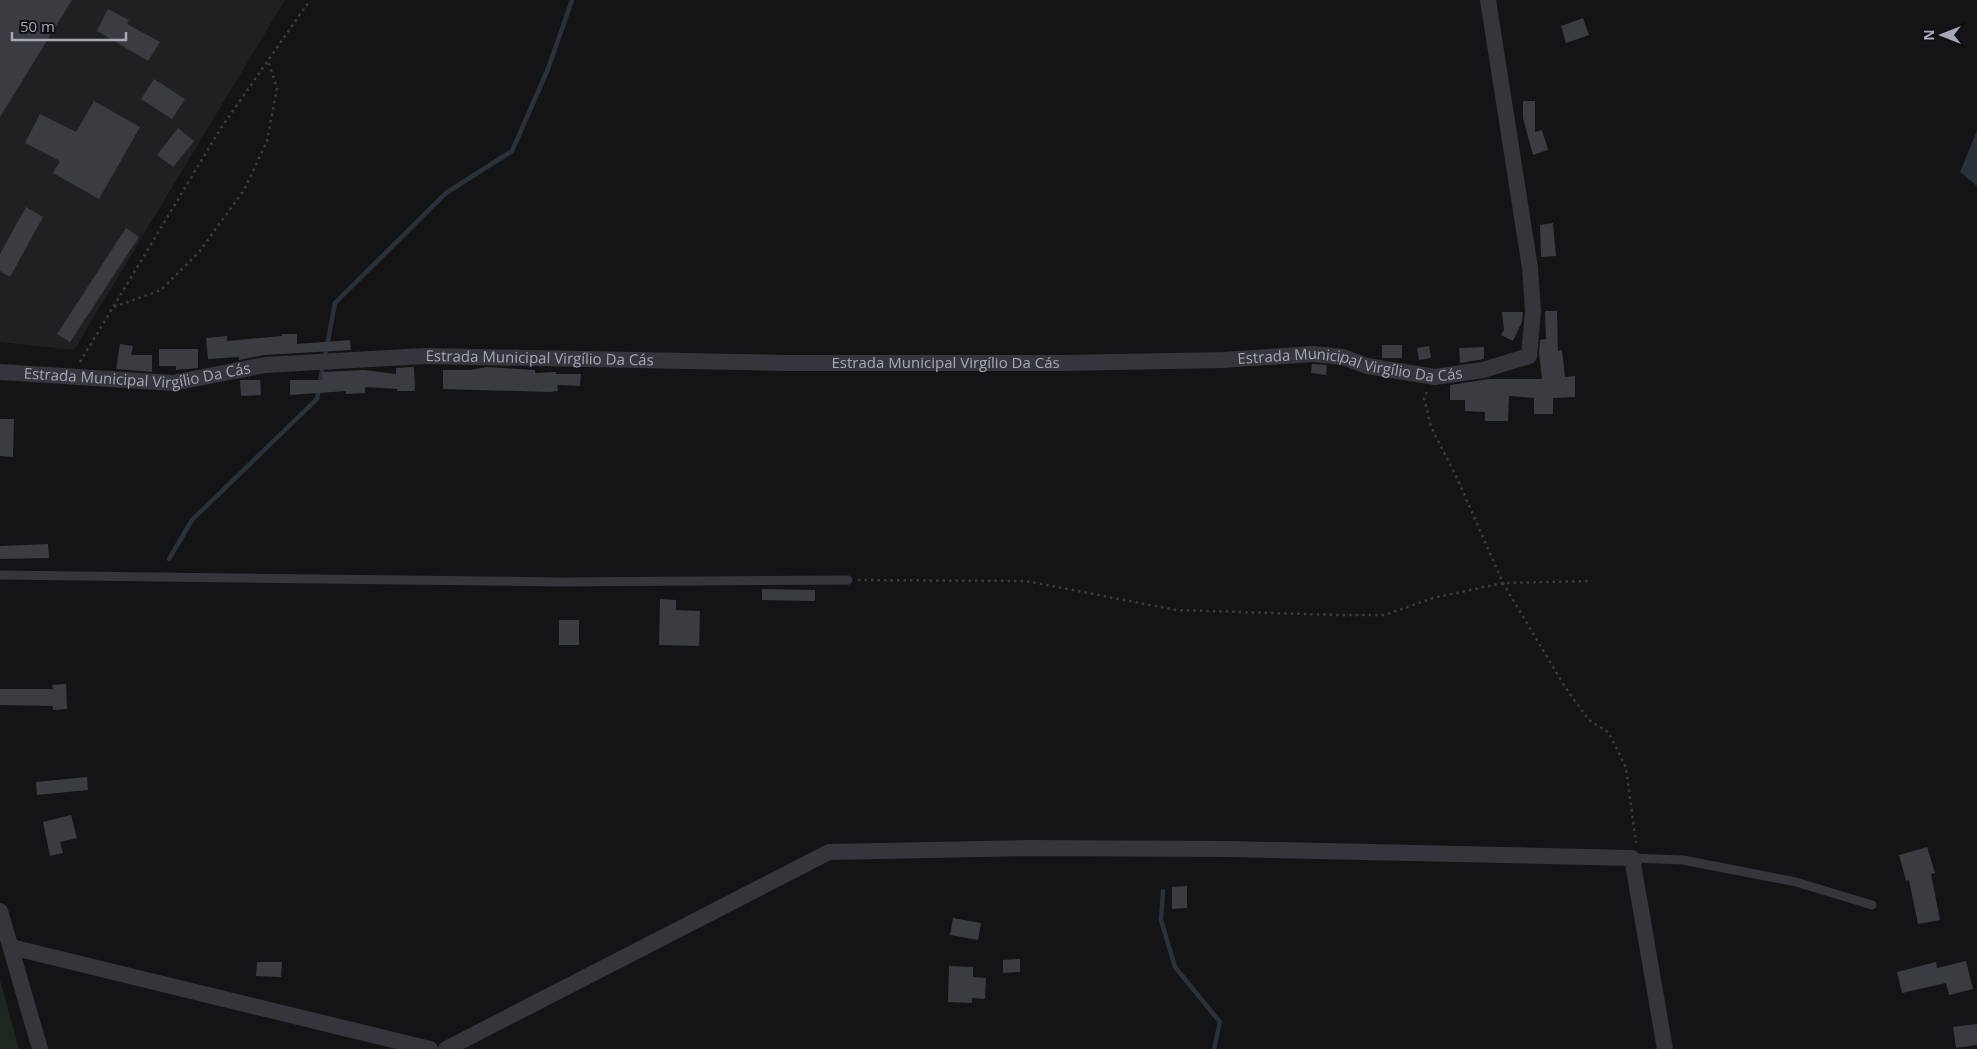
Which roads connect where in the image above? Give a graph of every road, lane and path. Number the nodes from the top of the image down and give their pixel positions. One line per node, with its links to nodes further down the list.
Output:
1 (310, 0): 3 (path)
2 (1488, 0): 7 (street, Estrada Municipal Virgílio Da Cás)
3 (267, 60): 4 (path); 4 (path)
4 (113, 308): 6 (path)
5 (0, 372): 6 (street, Estrada Municipal Virgílio Da Cás)
6 (71, 376): 7 (street, Estrada Municipal Virgílio Da Cás)
7 (1435, 377): 11 (path)
8 (0, 575): 9 (lane)
9 (848, 580): 11 (path)
10 (1592, 581): 11 (path)
11 (1503, 582): 12 (path)
12 (1632, 858): 13 (lane); 18 (street); 19 (street)
13 (1872, 905)
14 (0, 910): 15 (street)
15 (11, 947): 16 (street); 17 (street)
16 (40, 1049)
17 (430, 1049)
18 (446, 1049)
19 (1665, 1049)

